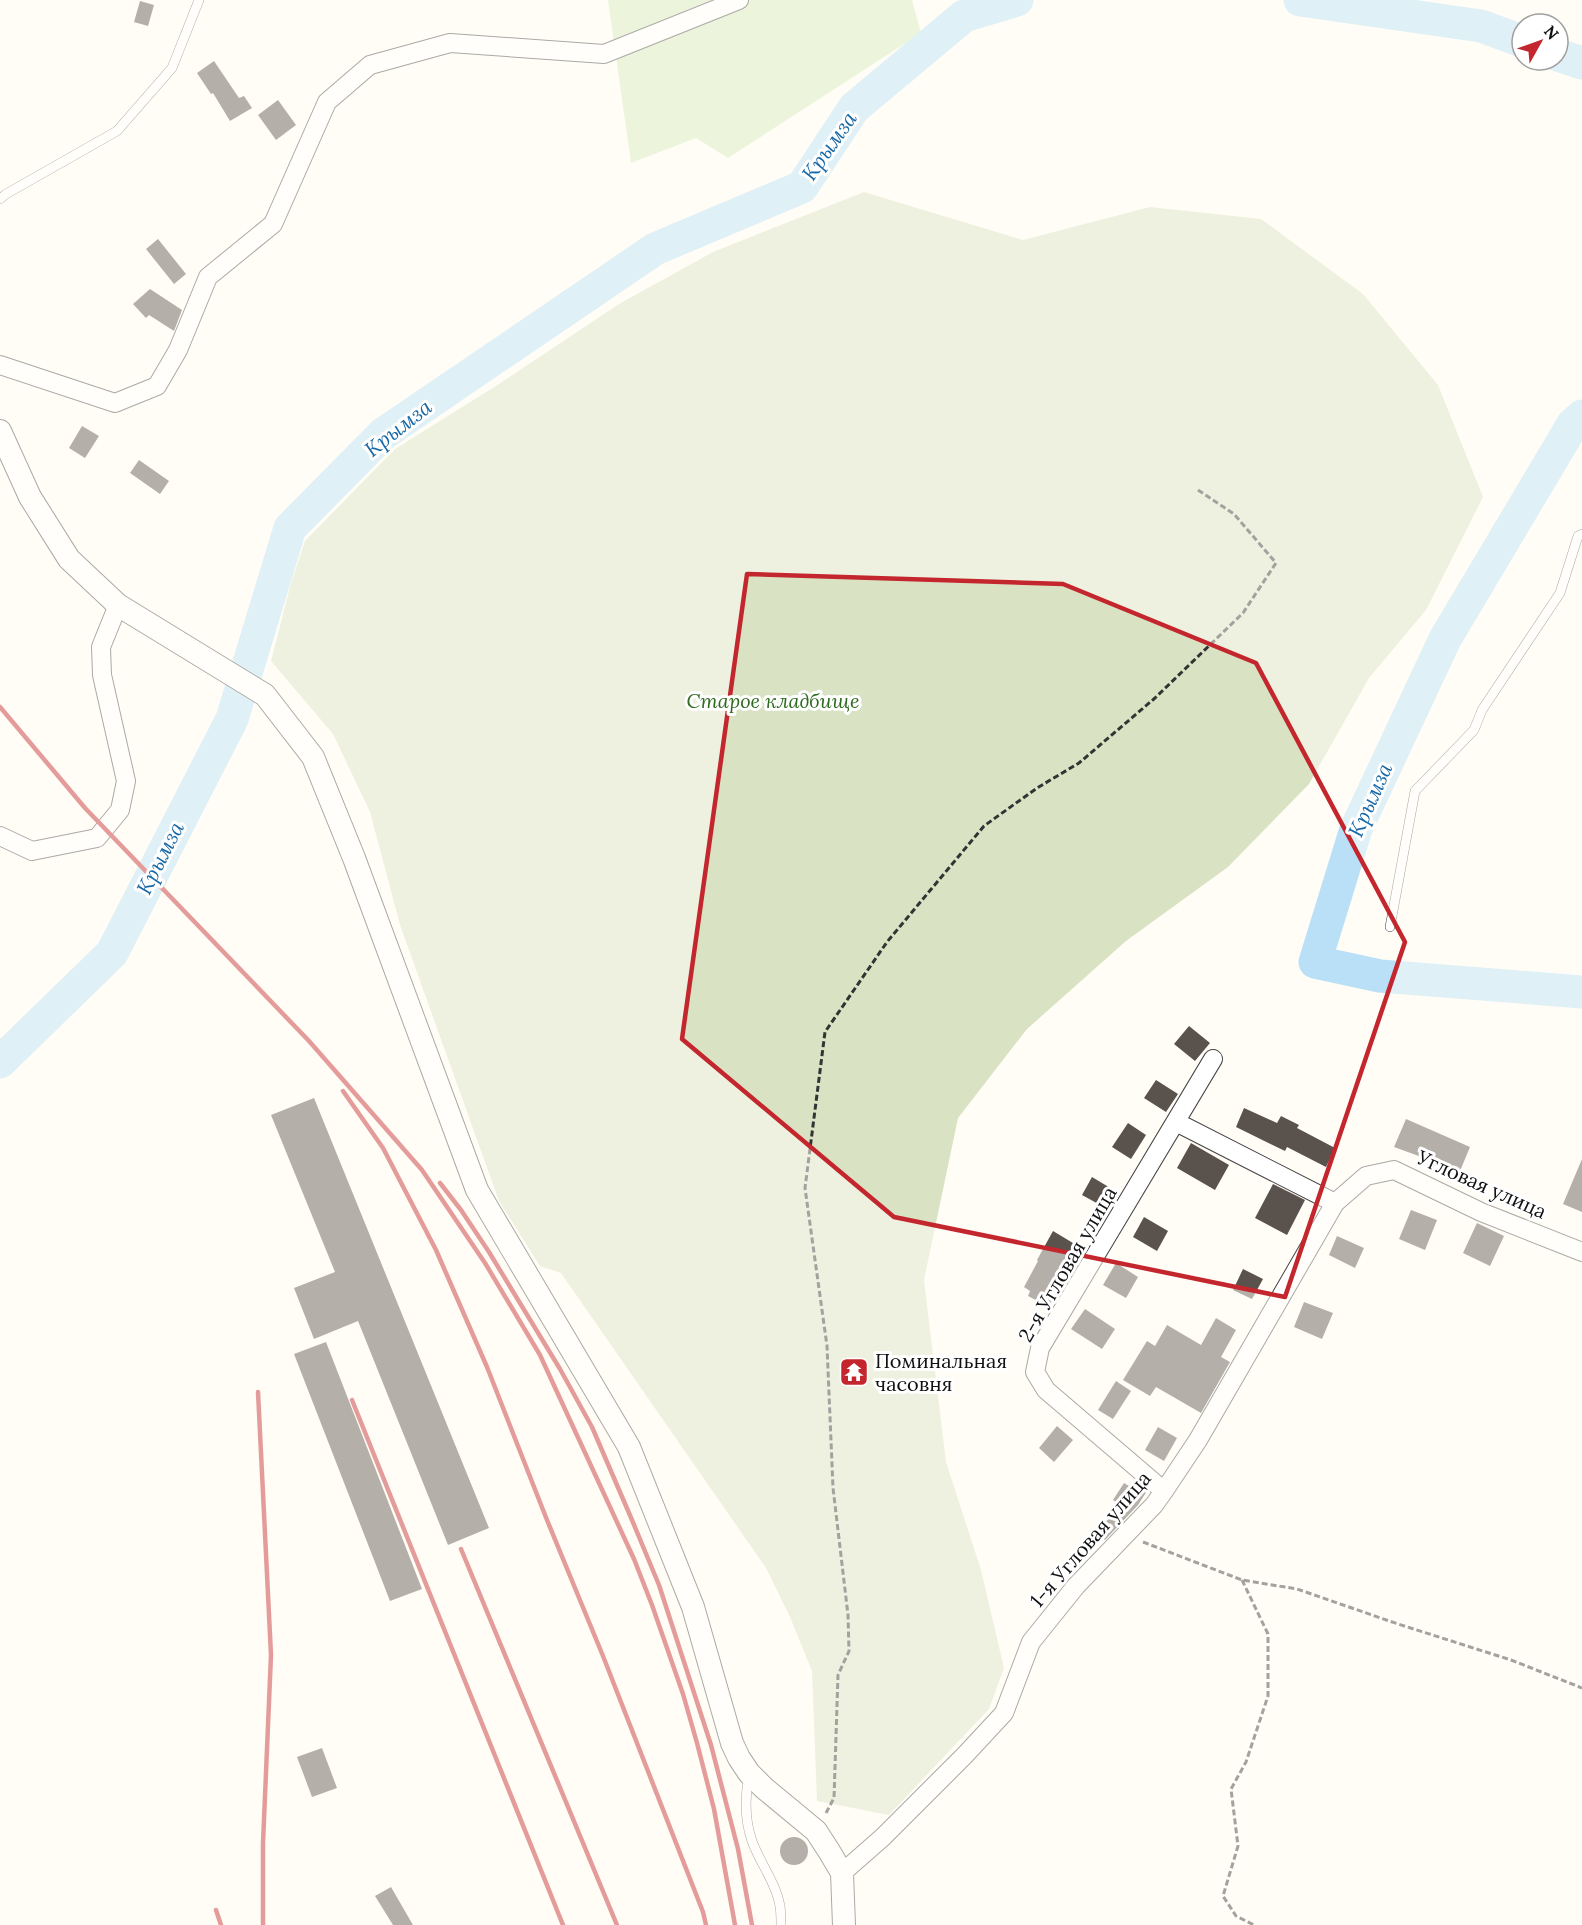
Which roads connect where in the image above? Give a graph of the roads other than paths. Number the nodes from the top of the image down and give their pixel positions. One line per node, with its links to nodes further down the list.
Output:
1 (199, 0): 3 (lane)
2 (739, 0): 4 (street)
3 (0, 199)
4 (0, 365)
5 (0, 431): 7 (street)
6 (1582, 534): 9 (lane)
7 (118, 604): 8 (street); 15 (street)
8 (0, 836)
9 (1390, 927)
10 (1213, 1059): 11 (street, 2-я Угловая улица)
11 (1176, 1122): 12 (street); 14 (street, 2-я Угловая улица)
12 (1335, 1203): 13 (street, Угловая улица); 14 (street, 1-я Угловая улица)
13 (1582, 1252)
14 (1164, 1491): 16 (street, 1-я Угловая улица)
15 (749, 1773): 16 (street); 17 (lane)
16 (842, 1873): 18 (street)
17 (781, 1925)
18 (844, 1925)

